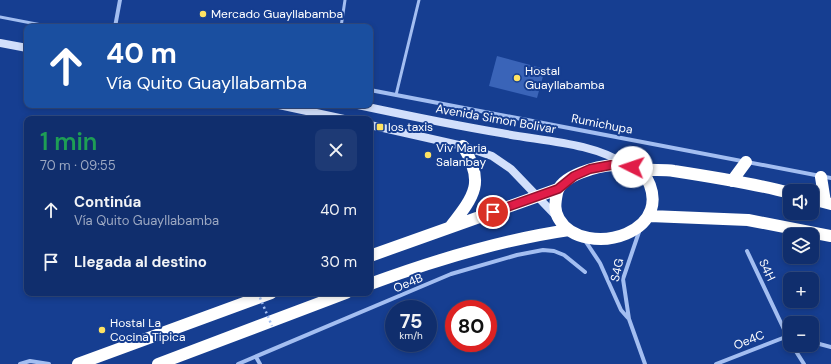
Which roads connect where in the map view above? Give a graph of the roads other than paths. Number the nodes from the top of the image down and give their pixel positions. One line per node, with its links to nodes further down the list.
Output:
1 (120, 0): 6 (street)
2 (345, 0): 7 (lane)
3 (419, 0): 11 (lane)
4 (0, 16): 5 (lane)
5 (38, 24)
6 (116, 24)
7 (341, 24)
8 (0, 43): 9 (main road)
9 (24, 47)
10 (373, 91): 11 (street, Rumichupa)
11 (396, 95): 17 (street, Rumichupa)
12 (293, 108): 14 (main road)
13 (373, 108): 18 (main road, Avenida Simon Bolivar)
14 (330, 116)
15 (373, 126): 16 (main road)
16 (463, 146): 24 (main road); 29 (highway)
17 (746, 162): 20 (street, Rumichupa); 21 (highway)
18 (627, 166): 19 (highway); 22 (highway)
19 (641, 169): 21 (highway); 26 (highway)
20 (826, 178): 25 (highway)
21 (732, 181): 23 (highway)
22 (558, 189): 24 (highway); 27 (highway)
23 (783, 192)
24 (536, 196): 27 (main road); 29 (highway)
25 (828, 203)
26 (650, 216): 28 (highway); 31 (highway)
27 (558, 218): 30 (highway)
28 (641, 226): 32 (highway); 39 (street, S4G)
29 (450, 227): 34 (highway)
30 (569, 230): 32 (highway); 36 (highway)
31 (831, 236)
32 (583, 237): 39 (street, S4G)
33 (747, 251): 40 (street, S4H)
34 (373, 255)
35 (585, 272): 45 (street, Oe4B)
36 (373, 283)
37 (263, 296): 48 (highway)
38 (338, 296): 49 (highway)
39 (629, 319): 52 (street, S4G)
40 (783, 326)
41 (783, 338): 53 (street, Oe4C)
42 (819, 344): 43 (street)
43 (831, 347)
44 (796, 352): 54 (street)
45 (256, 357): 50 (street, Oe4B); 51 (street)
46 (20, 364): 47 (street)
47 (49, 364)
48 (78, 364)
49 (158, 364)
50 (238, 364)
51 (260, 364)
52 (645, 364)
53 (716, 364)
54 (804, 364)

